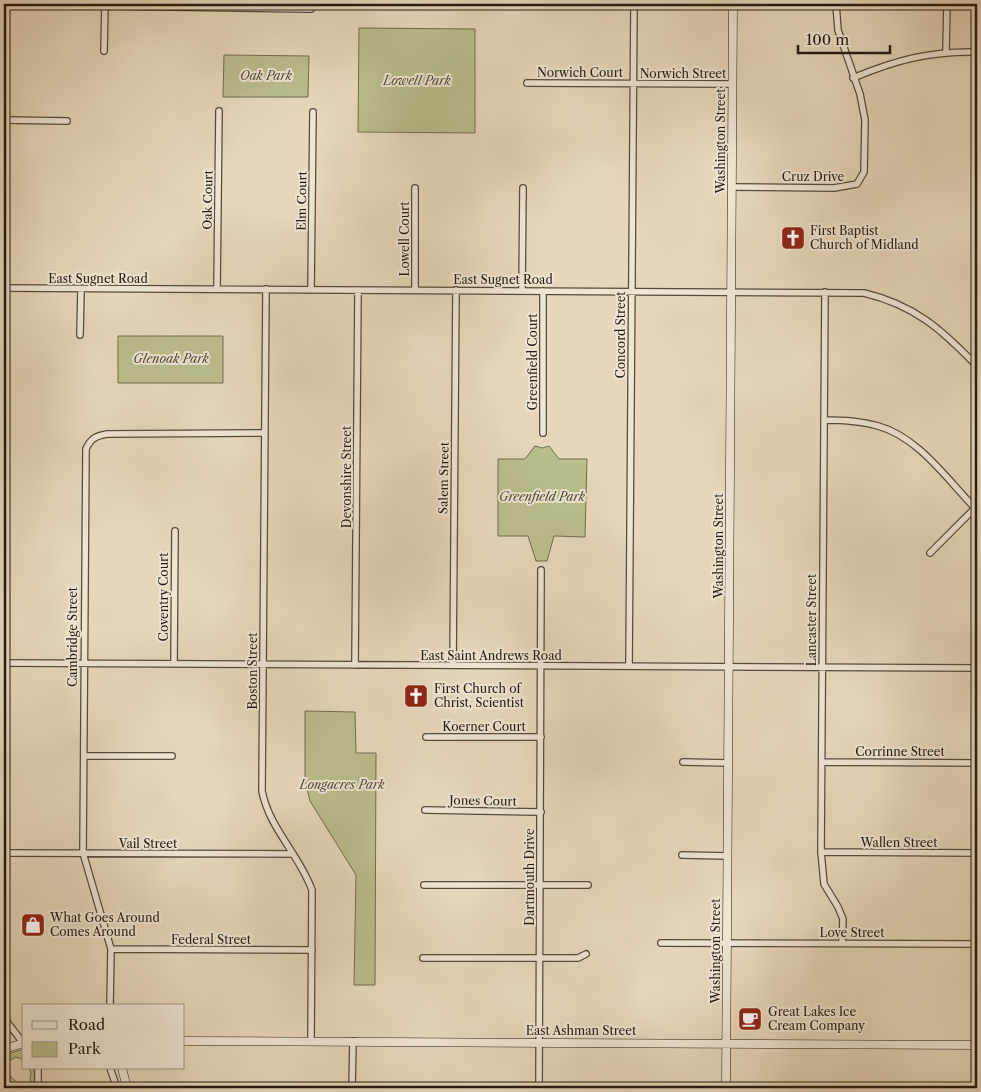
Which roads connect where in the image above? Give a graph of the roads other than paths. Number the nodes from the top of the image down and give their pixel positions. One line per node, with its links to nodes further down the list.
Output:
1 (634, 4): 12 (street, Concord Street)
2 (733, 4): 13 (street, Washington Street)
3 (836, 4): 10 (street, Cruz Drive)
4 (947, 4): 8 (street)
5 (105, 5): 6 (street); 7 (street)
6 (311, 9)
7 (104, 51)
8 (946, 51): 9 (street); 10 (street)
9 (977, 52)
10 (853, 78): 18 (street, Cruz Drive)
11 (526, 83): 12 (street, Norwich Court)
12 (634, 83): 13 (street, Norwich Street); 31 (street, Concord Street)
13 (733, 84): 18 (street, Washington Street)
14 (218, 111): 23 (street, Oak Court)
15 (313, 112): 25 (street, Elm Court)
16 (4, 120): 17 (street)
17 (67, 121)
18 (732, 187): 32 (street, Washington Street)
19 (415, 188): 27 (street, Lowell Court)
20 (523, 188): 29 (street)
21 (4, 288): 22 (street, East Sugnet Road)
22 (81, 289): 23 (street, East Sugnet Road); 34 (street)
23 (217, 289): 24 (street, East Sugnet Road)
24 (266, 289): 25 (street, East Sugnet Road); 37 (street, Boston Street)
25 (311, 290): 26 (street, East Sugnet Road)
26 (358, 290): 27 (street, East Sugnet Road); 47 (street, Devonshire Street)
27 (415, 290): 28 (street, East Sugnet Road)
28 (456, 290): 29 (street, East Sugnet Road); 48 (street, Salem Street)
29 (522, 290): 30 (street, East Sugnet Road)
30 (544, 291): 31 (street, East Sugnet Road); 38 (street, Greenfield Court)
31 (632, 291): 32 (street, East Sugnet Road); 50 (street, Concord Street)
32 (732, 291): 33 (street, East Sugnet Road); 51 (street, Washington Street)
33 (825, 292): 35 (street, East Sugnet Road); 36 (street, Lancaster Street)
34 (80, 335)
35 (977, 366)
36 (824, 420): 39 (street); 52 (street, Lancaster Street)
37 (264, 433): 44 (street, Cambridge Street); 46 (street, Boston Street)
38 (543, 433)
39 (976, 509): 41 (street)
40 (174, 530): 45 (street, Coventry Court)
41 (930, 553)
42 (542, 570): 49 (street, Dartmouth Drive)
43 (4, 663): 44 (street, East Saint Andrews Road)
44 (85, 663): 45 (street, East Saint Andrews Road); 56 (street, Cambridge Street)
45 (174, 663): 46 (street, East Saint Andrews Road)
46 (264, 664): 47 (street, East Saint Andrews Road); 68 (street, Boston Street)
47 (355, 665): 48 (street, East Saint Andrews Road)
48 (453, 665): 49 (street, East Saint Andrews Road)
49 (542, 666): 50 (street, East Saint Andrews Road); 55 (street, Dartmouth Drive)
50 (629, 666): 51 (street, East Saint Andrews Road)
51 (729, 667): 52 (street, East Saint Andrews Road); 60 (street, Washington Street)
52 (822, 667): 53 (street, East Saint Andrews Road); 59 (street, Lancaster Street)
53 (977, 668)
54 (426, 737): 55 (street, Koerner Court)
55 (541, 737): 63 (street, Dartmouth Drive)
56 (84, 756): 57 (street); 66 (street, Cambridge Street)
57 (172, 756)
58 (682, 762): 60 (street)
59 (822, 762): 61 (street, Corrinne Street); 64 (street, Lancaster Street)
60 (728, 763): 70 (street, Washington Street)
61 (977, 763)
62 (425, 810): 63 (street, Jones Court)
63 (541, 812): 72 (street, Dartmouth Drive)
64 (821, 852): 67 (street, Wallen Street); 76 (street, Lancaster Street)
65 (4, 853): 66 (street, Vail Street)
66 (83, 853): 68 (street, Vail Street); 78 (street, Cambridge Street)
67 (977, 853)
68 (293, 854): 79 (street, Boston Street)
69 (682, 855): 70 (street)
70 (728, 856): 74 (street, Washington Street)
71 (424, 885): 72 (street)
72 (540, 885): 73 (street); 82 (street, Dartmouth Drive)
73 (588, 885)
74 (728, 942): 75 (street, Love Street); 76 (street, Love Street); 90 (street, Washington Street)
75 (661, 943)
76 (842, 943): 77 (street, Love Street)
77 (977, 944)
78 (111, 949): 79 (street, Federal Street); 83 (street, Cambridge Street)
79 (312, 950): 87 (street, Boston Street)
80 (586, 954): 82 (street)
81 (423, 958): 82 (street)
82 (539, 958): 89 (street, Dartmouth Drive)
83 (110, 1004)
84 (4, 1018): 85 (street)
85 (22, 1040)
86 (185, 1040): 87 (street, East Ashman Street)
87 (311, 1041): 88 (street, East Ashman Street)
88 (353, 1041): 89 (street, East Ashman Street); 102 (street)
89 (539, 1042): 90 (street, East Ashman Street); 103 (street, Dartmouth Drive)
90 (727, 1043): 92 (street, East Ashman Street); 104 (street, Washington Street)
91 (22, 1044): 93 (street)
92 (977, 1045)
93 (4, 1049)
94 (38, 1070): 99 (street)
95 (111, 1070): 100 (street)
96 (122, 1070): 101 (street)
97 (4, 1084): 98 (street)
98 (7, 1088)
99 (38, 1088)
100 (117, 1088)
101 (127, 1088)
102 (352, 1088)
103 (539, 1088)
104 (726, 1088)

